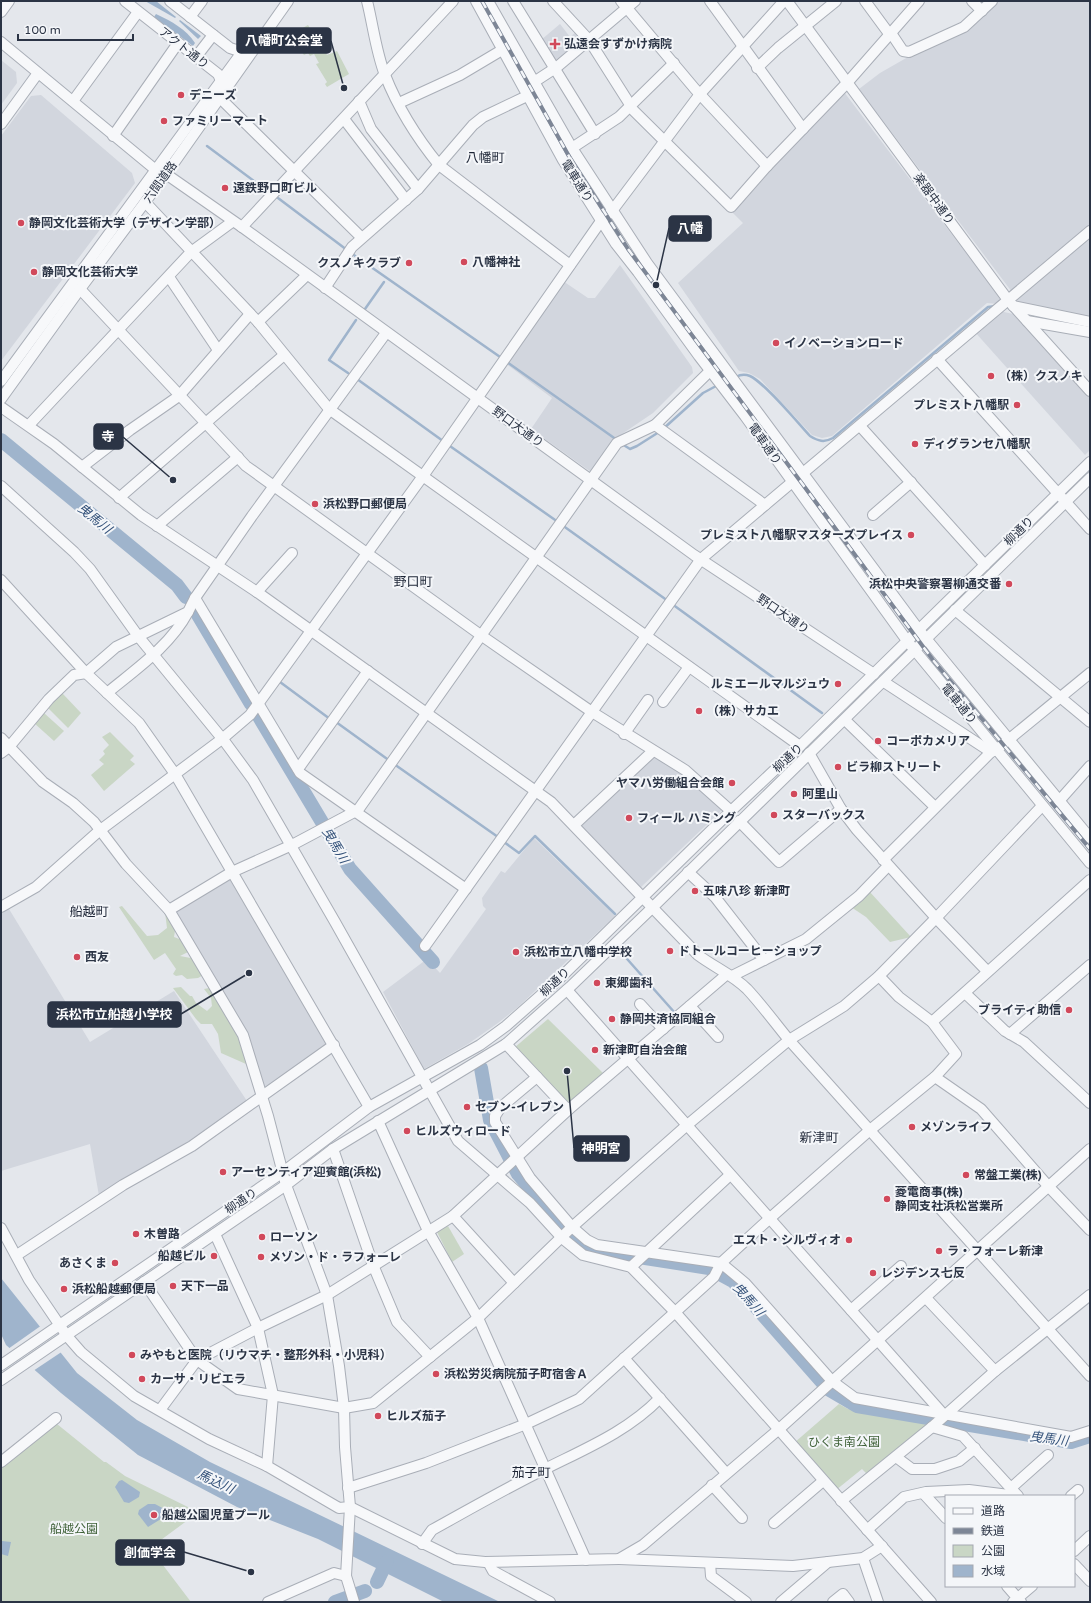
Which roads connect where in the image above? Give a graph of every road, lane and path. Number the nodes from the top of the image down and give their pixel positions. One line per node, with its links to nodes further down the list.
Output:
1 (9, 1): 23 (street)
2 (125, 1): 24 (street, アクト通り)
3 (170, 1): 25 (street)
4 (202, 1): 25 (street)
5 (279, 1): 32 (street, 六間道路)
6 (288, 1): 46 (street, 六間道路)
7 (367, 1): 40 (street)
8 (453, 1): 40 (street)
9 (476, 1): 34 (street, 電車通り)
10 (488, 1): 42 (street, 電車通り)
11 (512, 1): 37 (street)
12 (554, 1): 29 (street)
13 (635, 1): 21 (street)
14 (710, 1): 33 (street)
15 (786, 1): 26 (street, 楽器中通り); 33 (street)
16 (836, 1): 26 (street)
17 (865, 1): 27 (street)
18 (919, 1): 27 (street)
19 (972, 1): 22 (street)
20 (992, 1): 22 (street)
21 (624, 5): 29 (street); 36 (street)
22 (982, 11): 27 (street)
23 (1, 12)
24 (138, 12): 31 (street, アクト通り); 47 (street)
25 (190, 17): 28 (street)
26 (805, 26): 38 (street); 43 (street, 楽器中通り)
27 (890, 34): 43 (street)
28 (213, 35): 32 (street); 35 (street)
29 (590, 40): 37 (street); 50 (street)
30 (1, 42): 39 (street, 野口大通り)
31 (178, 43): 35 (street, アクト通り); 55 (street)
32 (246, 47): 41 (street, 六間道路)
33 (742, 47): 38 (street); 44 (street)
34 (502, 50): 45 (street, 電車通り); 49 (street)
35 (196, 57): 41 (street, アクト通り)
36 (674, 63): 44 (street); 50 (street)
37 (556, 68): 42 (street); 54 (street)
38 (757, 68): 53 (street)
39 (38, 73): 47 (street, 野口大通り); 52 (street)
40 (385, 75): 48 (street); 49 (street)
41 (221, 81): 61 (street, 六間道路)
42 (534, 82): 57 (street, 電車通り)
43 (847, 83): 53 (street); 77 (street, 楽器中通り)
44 (700, 94): 56 (street); 59 (street)
45 (527, 96): 58 (street); 66 (street, 電車通り)
46 (220, 98): 60 (street); 61 (street, 六間道路)
47 (73, 101): 55 (street, 野口大通り)
48 (359, 101): 51 (street); 62 (street)
49 (399, 103): 58 (street)
50 (630, 107): 54 (street); 56 (street)
51 (344, 119): 60 (street); 63 (street)
52 (1, 124)
53 (803, 129): 59 (street)
54 (595, 134): 57 (street)
55 (113, 136): 61 (street, 野口大通り)
56 (664, 140): 59 (street); 65 (street)
57 (572, 148): 65 (street, 電車通り)
58 (439, 165): 62 (street); 72 (street)
59 (767, 166)
60 (294, 171): 68 (street); 70 (street)
61 (161, 173): 64 (street, 六間道路); 67 (street, 野口大通り); 90 (street, 六間道路)
62 (418, 189): 63 (street)
63 (406, 200): 70 (street)
64 (146, 202): 71 (street); 76 (street, 六間道路)
65 (612, 211): 66 (street); 88 (street, 電車通り)
66 (601, 221): 72 (street); 89 (street, 電車通り)
67 (232, 222): 68 (street, 野口大通り); 71 (street)
68 (242, 228): 73 (street, 野口大通り)
69 (1090, 231): 77 (street)
70 (361, 237): 75 (street)
71 (191, 252): 74 (street); 78 (street)
72 (570, 265): 94 (street)
73 (307, 275): 75 (street, 野口大通り); 80 (street)
74 (169, 277): 82 (street); 85 (street)
75 (325, 288): 84 (street, 野口大通り)
76 (80, 289): 82 (street); 93 (street, 六間道路)
77 (1005, 305): 79 (street, 楽器中通り); 81 (street); 87 (street)
78 (250, 314): 80 (street); 85 (street)
79 (1027, 321): 83 (street); 91 (street, 楽器中通り)
80 (258, 322): 86 (street)
81 (1090, 322)
82 (119, 331): 92 (street); 98 (street)
83 (1090, 332)
84 (386, 333): 94 (street, 野口大通り); 96 (street)
85 (218, 350): 92 (street)
86 (284, 355): 96 (street); 97 (street)
87 (937, 359): 100 (street); 112 (street)
88 (720, 362): 89 (street); 104 (street, 電車通り)
89 (710, 371): 99 (street); 108 (street, 電車通り)
90 (1, 381)
91 (1090, 391)
92 (179, 396): 97 (street); 103 (street)
93 (1, 399)
94 (478, 399): 105 (street); 107 (street, 野口大通り)
95 (1, 407): 98 (street)
96 (329, 409): 105 (street); 110 (street)
97 (207, 424): 101 (street); 113 (street)
98 (29, 425): 103 (street)
99 (655, 425): 107 (street); 115 (street)
100 (860, 426): 104 (street); 109 (street)
101 (238, 457): 110 (street); 117 (street)
102 (1090, 462): 112 (street, 柳通り)
103 (82, 467): 113 (street)
104 (803, 472): 108 (street); 130 (street, 電車通り)
105 (423, 476): 120 (street); 121 (street)
106 (1090, 478): 114 (street, 柳通り)
107 (591, 480): 121 (street); 122 (street, 野口大通り)
108 (792, 482): 115 (street); 136 (street, 電車通り)
109 (911, 482): 116 (street); 123 (street)
110 (274, 487): 120 (street); 124 (street)
111 (2, 488): 132 (street)
112 (1058, 493): 114 (street); 123 (street, 柳通り)
113 (119, 498): 117 (street)
114 (1066, 502): 118 (street); 128 (street, 柳通り)
115 (765, 505): 122 (street)
116 (873, 515)
117 (157, 526): 124 (street)
118 (1090, 529)
119 (292, 553): 126 (street)
120 (367, 553): 131 (street); 133 (street)
121 (536, 558): 133 (street); 134 (street)
122 (701, 559): 134 (street); 142 (street, 野口大通り)
123 (985, 564): 130 (street, 柳通り)
124 (218, 565): 126 (street); 127 (street)
125 (3, 585): 140 (street)
126 (257, 592): 131 (street)
127 (195, 598): 129 (street); 148 (street)
128 (955, 610): 135 (street, 柳通り); 145 (street)
129 (188, 612): 132 (street); 137 (street)
130 (919, 630): 135 (street, 電車通り); 136 (street, 柳通り)
131 (312, 631): 139 (street); 148 (street)
132 (138, 636): 137 (street); 140 (street)
133 (482, 636): 149 (street); 150 (street)
134 (646, 636): 138 (street); 149 (street)
135 (926, 639): 136 (street, 柳通り); 156 (street, 電車通り)
136 (912, 646): 142 (street, 柳通り); 143 (street, 柳通り); 160 (street, 電車通り)
137 (153, 654): 144 (street); 155 (street)
138 (689, 667): 147 (street); 157 (street)
139 (368, 672): 150 (street); 163 (street)
140 (86, 673): 144 (street); 158 (street)
141 (1090, 673): 145 (street)
142 (874, 674): 157 (street, 柳通り)
143 (884, 682): 151 (street, 柳通り); 160 (street)
144 (107, 693): 164 (street)
145 (1061, 698): 152 (street); 156 (street)
146 (648, 700): 153 (street)
147 (663, 702)
148 (259, 704): 155 (street); 163 (street)
149 (592, 712): 153 (street); 165 (street)
150 (427, 713): 165 (street); 170 (street)
151 (845, 720): 161 (street, 柳通り); 168 (street)
152 (1090, 722)
153 (624, 734): 159 (street)
154 (1, 738): 158 (street)
155 (222, 740): 164 (street); 176 (street)
156 (1009, 740): 160 (street); 166 (street, 電車通り)
157 (800, 746): 171 (street, 柳通り)
158 (5, 750): 174 (street)
159 (653, 751): 171 (street); 173 (street)
160 (994, 751): 167 (street, 電車通り); 168 (street)
161 (809, 753): 169 (street); 172 (street, 柳通り)
162 (1090, 766): 166 (street)
163 (298, 768): 170 (street)
164 (175, 774): 174 (street); 179 (street)
165 (536, 791): 173 (street); 182 (street)
166 (1059, 801): 175 (street, 電車通り)
167 (1042, 806): 178 (street, 電車通り); 187 (street)
168 (935, 807): 177 (street)
169 (841, 809): 172 (street); 177 (street)
170 (355, 810): 176 (street); 182 (street)
171 (731, 811): 183 (street, 柳通り)
172 (739, 821): 180 (street, 柳通り)
173 (574, 825): 183 (street)
174 (99, 831): 184 (street); 186 (street)
175 (1090, 838)
176 (292, 845): 179 (street); 206 (street)
177 (886, 863): 187 (street); 189 (street)
178 (1090, 863)
179 (232, 872): 186 (street); 204 (street)
180 (688, 872): 185 (street, 柳通り); 189 (street)
181 (1090, 880): 191 (street)
182 (466, 889): 188 (street)
183 (642, 898): 185 (street); 206 (street, 柳通り)
184 (1, 907)
185 (652, 908): 192 (street); 194 (street, 柳通り)
186 (169, 910): 210 (street)
187 (936, 918): 191 (street); 193 (street)
188 (425, 946)
189 (764, 960): 192 (street)
190 (1090, 964): 200 (street)
191 (987, 971): 195 (street)
192 (729, 976): 197 (street); 202 (street)
193 (879, 976): 198 (street); 202 (street)
194 (567, 990): 203 (street, 柳通り); 205 (street)
195 (965, 993): 198 (street); 200 (street)
196 (640, 1004): 199 (street)
197 (690, 1006): 199 (street); 201 (street)
198 (932, 1022): 208 (street)
199 (662, 1029): 205 (street)
200 (1010, 1034): 211 (street)
201 (718, 1037)
202 (789, 1040): 215 (street); 216 (street)
203 (506, 1044): 207 (street); 209 (street, 柳通り)
204 (334, 1045): 210 (street); 212 (street)
205 (627, 1059): 213 (street); 215 (street)
206 (423, 1077): 209 (street); 212 (street, 柳通り)
207 (537, 1077): 213 (street); 219 (street)
208 (935, 1077): 216 (street); 224 (street)
209 (430, 1090): 214 (street, 柳通り); 221 (street)
210 (262, 1096): 220 (street); 234 (street)
211 (1090, 1103)
212 (369, 1107): 220 (street, 柳通り)
213 (568, 1110): 219 (street)
214 (378, 1121): 217 (street, 柳通り); 229 (street)
215 (686, 1126): 222 (street); 230 (street)
216 (870, 1130): 226 (street); 232 (street)
217 (333, 1149): 223 (street, 柳通り); 235 (street)
218 (1090, 1149): 224 (street)
219 (514, 1161): 221 (street); 230 (street)
220 (283, 1172): 223 (street); 247 (street, 柳通り)
221 (498, 1174): 225 (street); 230 (street)
222 (730, 1174): 226 (street); 233 (street)
223 (286, 1185): 231 (street, 柳通り); 241 (street)
224 (1049, 1186): 228 (street); 232 (street)
225 (453, 1216): 229 (street); 240 (street)
226 (769, 1219): 237 (street); 244 (street)
227 (1, 1228): 234 (street)
228 (1090, 1230)
229 (428, 1232): 235 (street); 246 (street)
230 (567, 1232): 233 (street); 236 (street); 240 (street)
231 (215, 1234): 239 (street, 柳通り); 248 (street)
232 (978, 1251): 243 (street); 249 (street)
233 (646, 1253): 236 (street); 237 (street)
234 (17, 1255): 247 (street)
235 (373, 1265): 241 (street); 252 (street)
236 (633, 1265): 245 (street)
237 (720, 1265): 245 (street); 259 (street)
238 (901, 1266): 244 (street)
239 (144, 1282): 250 (street, 柳通り); 254 (street)
240 (514, 1283): 246 (street)
241 (327, 1295): 248 (street); 262 (street)
242 (1090, 1296): 249 (street)
243 (926, 1298): 251 (street); 256 (street)
244 (851, 1310): 251 (street)
245 (675, 1312): 253 (street); 267 (street)
246 (478, 1318): 252 (street); 266 (street)
247 (55, 1328): 250 (street); 255 (street, 柳通り)
248 (258, 1328): 254 (street); 260 (street)
249 (1049, 1330): 256 (street); 257 (street)
250 (65, 1337): 258 (street, 柳通り); 263 (street)
251 (878, 1341): 259 (street); 265 (street)
252 (430, 1357): 262 (street)
253 (624, 1358): 261 (street); 266 (street)
254 (197, 1360): 260 (street); 263 (street)
255 (2, 1364)
256 (995, 1372): 265 (street)
257 (1090, 1375)
258 (1, 1380)
259 (829, 1384): 265 (street); 267 (street)
260 (273, 1395): 262 (street); 273 (street)
261 (660, 1398): 274 (street); 275 (street)
262 (344, 1408): 278 (street)
263 (160, 1410): 273 (street)
264 (56, 1418): 272 (street)
265 (938, 1421): 268 (street); 269 (street); 271 (street)
266 (526, 1424): 274 (street); 278 (street)
267 (778, 1430): 275 (street); 276 (street)
268 (1090, 1431)
269 (975, 1448): 271 (street); 280 (street)
270 (1048, 1455): 280 (street)
271 (896, 1457): 281 (street)
272 (1, 1462)
273 (267, 1466): 282 (street)
274 (546, 1468): 288 (street); 293 (street)
275 (726, 1473): 277 (street)
276 (823, 1481): 281 (street); 285 (street)
277 (712, 1485): 284 (street); 292 (street)
278 (348, 1488): 282 (street)
279 (923, 1493): 280 (street); 283 (street); 286 (street)
280 (1015, 1493)
281 (841, 1501): 286 (street)
282 (349, 1510): 288 (street); 298 (street)
283 (945, 1517)
284 (742, 1518)
285 (774, 1522)
286 (867, 1530): 289 (street)
287 (1090, 1536): 290 (street)
288 (422, 1544): 294 (street)
289 (882, 1546): 291 (street); 311 (street)
290 (1075, 1550)
291 (863, 1558): 295 (street); 310 (street)
292 (619, 1559): 293 (street); 296 (street)
293 (586, 1560): 294 (street)
294 (488, 1562): 305 (street)
295 (828, 1562): 296 (street); 307 (street)
296 (710, 1563): 306 (street)
297 (1075, 1565): 299 (street)
298 (346, 1574): 303 (street); 304 (street)
299 (1090, 1581)
300 (1008, 1587): 302 (street)
301 (1031, 1587): 302 (street)
302 (1017, 1601)
303 (268, 1602)
304 (351, 1602)
305 (550, 1602)
306 (746, 1602)
307 (781, 1602)
308 (833, 1602): 309 (street)
309 (849, 1602)
310 (878, 1602)
311 (930, 1602)

